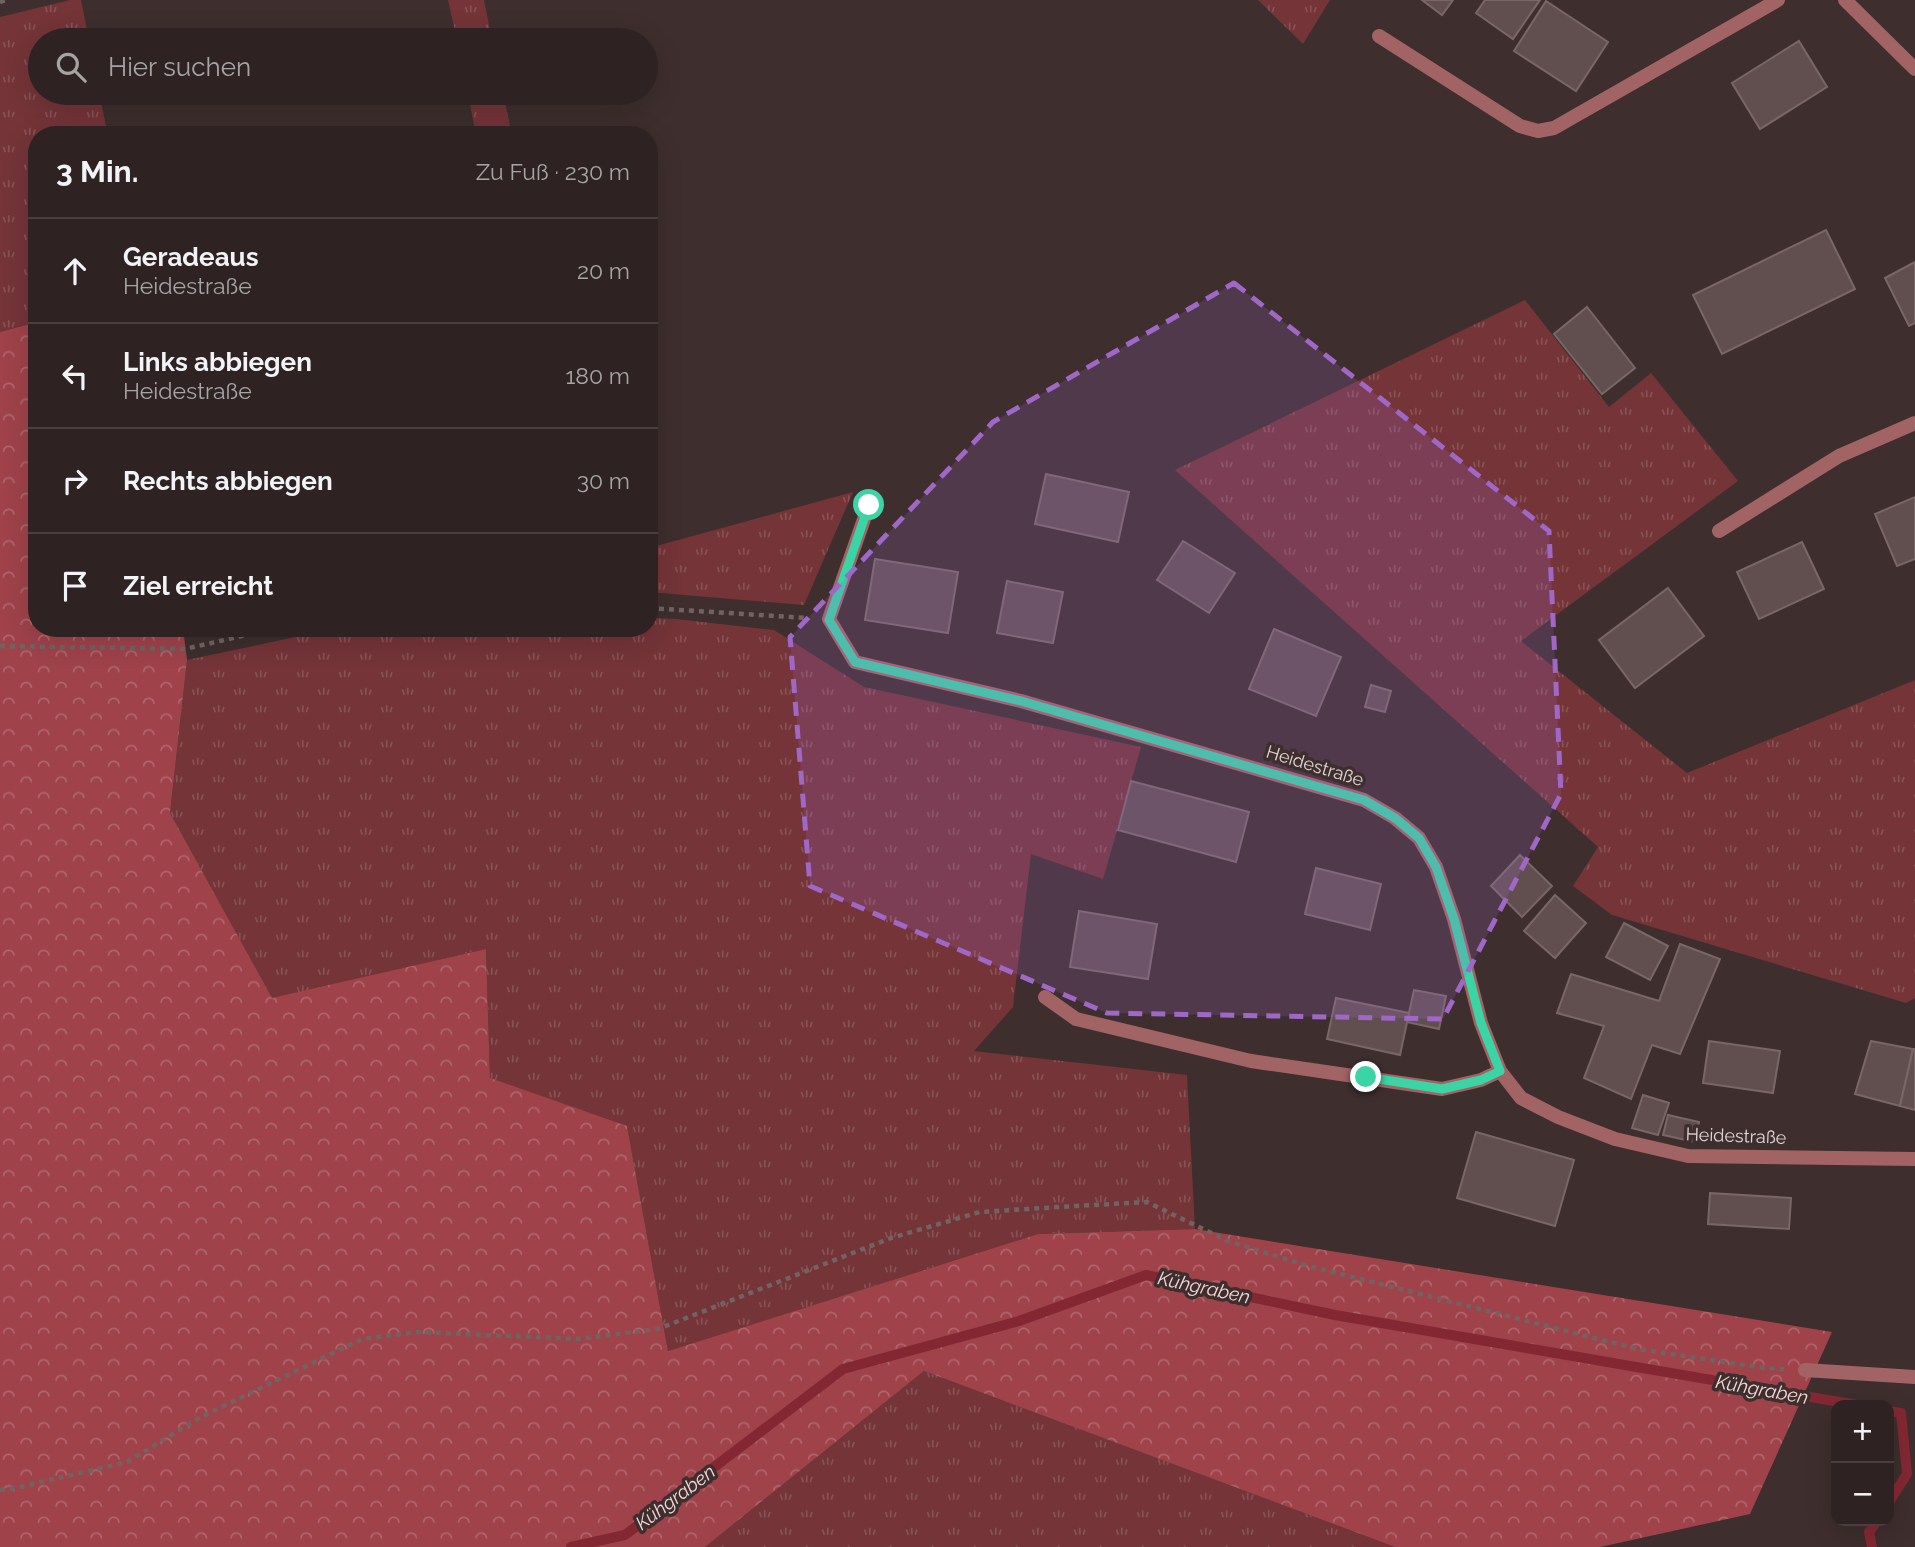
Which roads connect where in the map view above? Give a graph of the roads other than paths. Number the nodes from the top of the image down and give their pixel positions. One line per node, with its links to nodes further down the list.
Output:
1 (1778, 0): 3 (street)
2 (1844, 0): 4 (street)
3 (1379, 36)
4 (1915, 69)
5 (1915, 423): 7 (street)
6 (869, 505): 9 (street, Heidestraße)
7 (1719, 531)
8 (1045, 997): 9 (street)
9 (1500, 1071): 10 (street, Heidestraße)
10 (1915, 1159)
11 (1805, 1370): 12 (street)
12 (1915, 1377)

